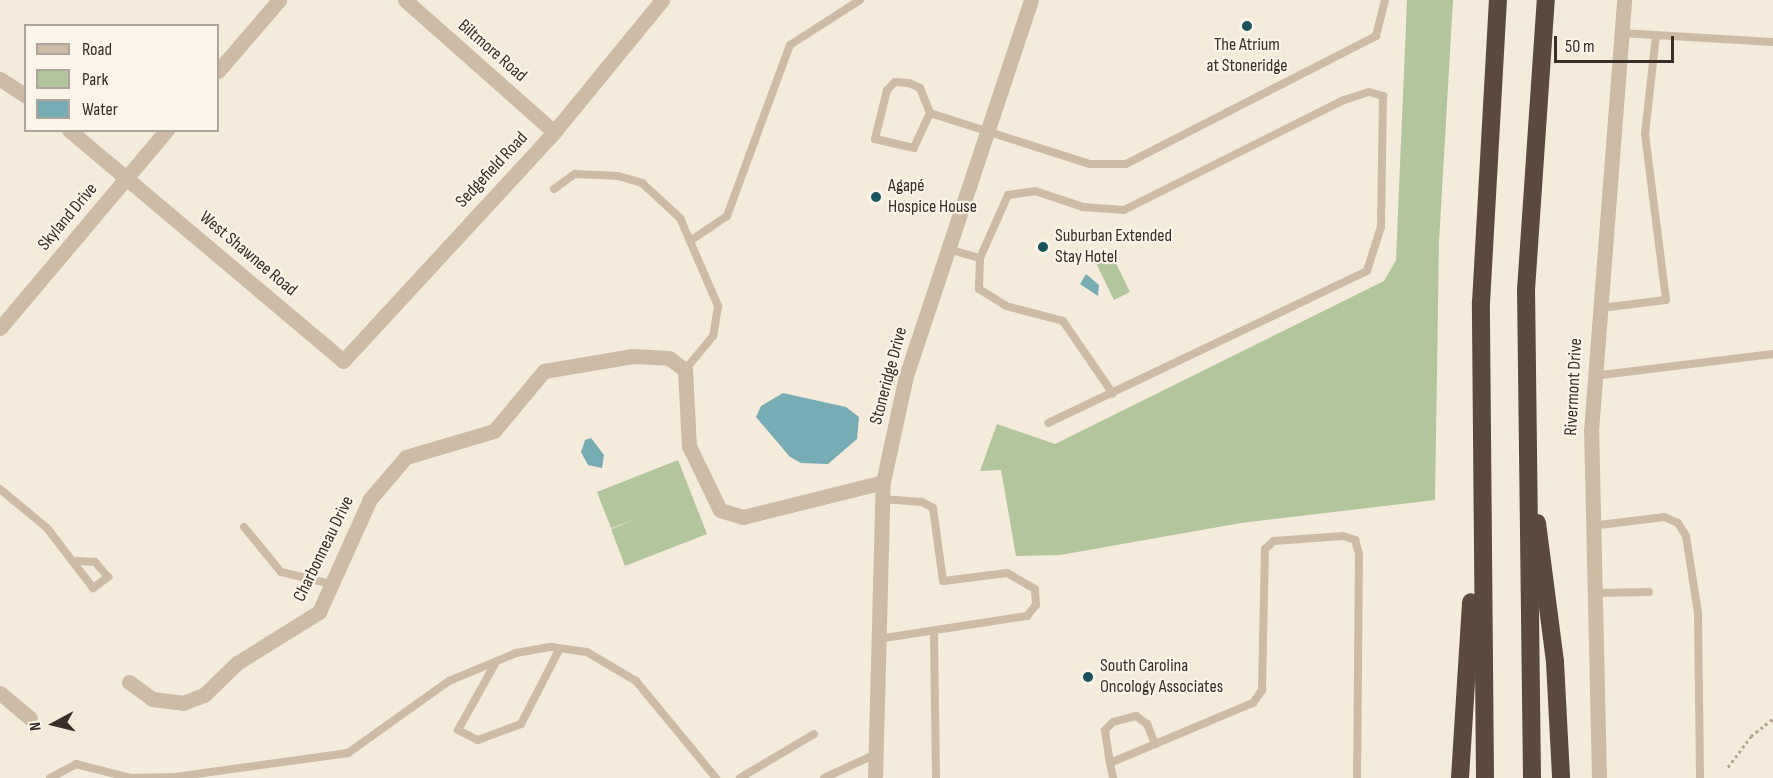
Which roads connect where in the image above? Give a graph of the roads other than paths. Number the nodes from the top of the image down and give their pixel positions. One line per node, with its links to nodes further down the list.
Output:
1 (279, 0): 13 (street)
2 (405, 0): 20 (street, Biltmore Road)
3 (662, 0): 20 (street, Sedgefield Road)
4 (860, 0): 23 (lane)
5 (1031, 0): 17 (street, Stoneridge Drive)
6 (1385, 0): 17 (lane)
7 (1498, 0): 35 (highway)
8 (1546, 0): 34 (highway)
9 (1624, 0): 10 (street, Rivermont Drive)
10 (1621, 33): 11 (lane); 26 (street, Rivermont Drive)
11 (1656, 36): 12 (lane); 26 (lane)
12 (1773, 42)
13 (219, 70)
14 (0, 80): 15 (street)
15 (24, 95)
16 (930, 114): 16 (lane); 17 (lane)
17 (988, 129): 24 (street, Stoneridge Drive)
18 (71, 132): 21 (street, West Shawnee Road)
19 (165, 132): 21 (street, Skyland Drive)
20 (554, 132): 29 (street, Sedgefield Road)
21 (127, 177): 27 (street, Skyland Drive); 29 (street, West Shawnee Road)
22 (554, 189): 23 (lane)
23 (693, 239): 30 (lane)
24 (948, 249): 25 (lane); 36 (street, Stoneridge Drive)
25 (980, 258): 32 (lane); 32 (lane)
26 (1599, 308): 31 (street, Rivermont Drive)
27 (0, 328)
28 (1773, 354): 31 (lane)
29 (343, 361)
30 (685, 370): 36 (street); 42 (street, Charbonneau Drive)
31 (1593, 376): 40 (street, Rivermont Drive)
32 (1113, 394): 33 (lane)
33 (1048, 423)
34 (1525, 430): 68 (highway); 69 (highway)
35 (1478, 477): 66 (highway); 67 (highway)
36 (883, 482): 38 (street, Stoneridge Drive)
37 (0, 489): 41 (lane)
38 (882, 499): 45 (lane); 46 (street, Stoneridge Drive)
39 (244, 526): 42 (lane)
40 (1590, 526): 44 (street, Rivermont Drive); 71 (lane)
41 (77, 561)
42 (332, 584): 49 (street, Charbonneau Drive)
43 (1649, 592): 44 (lane)
44 (1591, 593): 70 (street, Rivermont Drive)
45 (934, 632): 46 (lane); 63 (lane)
46 (876, 639): 54 (street, Stoneridge Drive)
47 (560, 648): 48 (lane); 48 (lane); 59 (lane)
48 (496, 662): 58 (lane)
49 (129, 682)
50 (0, 693): 51 (street)
51 (30, 718)
52 (814, 734): 60 (lane)
53 (1155, 744): 55 (lane); 55 (lane); 65 (lane)
54 (876, 754): 61 (lane); 62 (street, Stoneridge Drive)
55 (1110, 764): 64 (lane)
56 (50, 778): 57 (lane)
57 (131, 778): 58 (lane)
58 (175, 778)
59 (716, 778)
60 (740, 778)
61 (824, 778)
62 (876, 778)
63 (936, 778)
64 (1113, 778)
65 (1357, 778)
66 (1460, 778)
67 (1485, 778)
68 (1532, 778)
69 (1561, 778)
70 (1599, 778)
71 (1700, 778)

